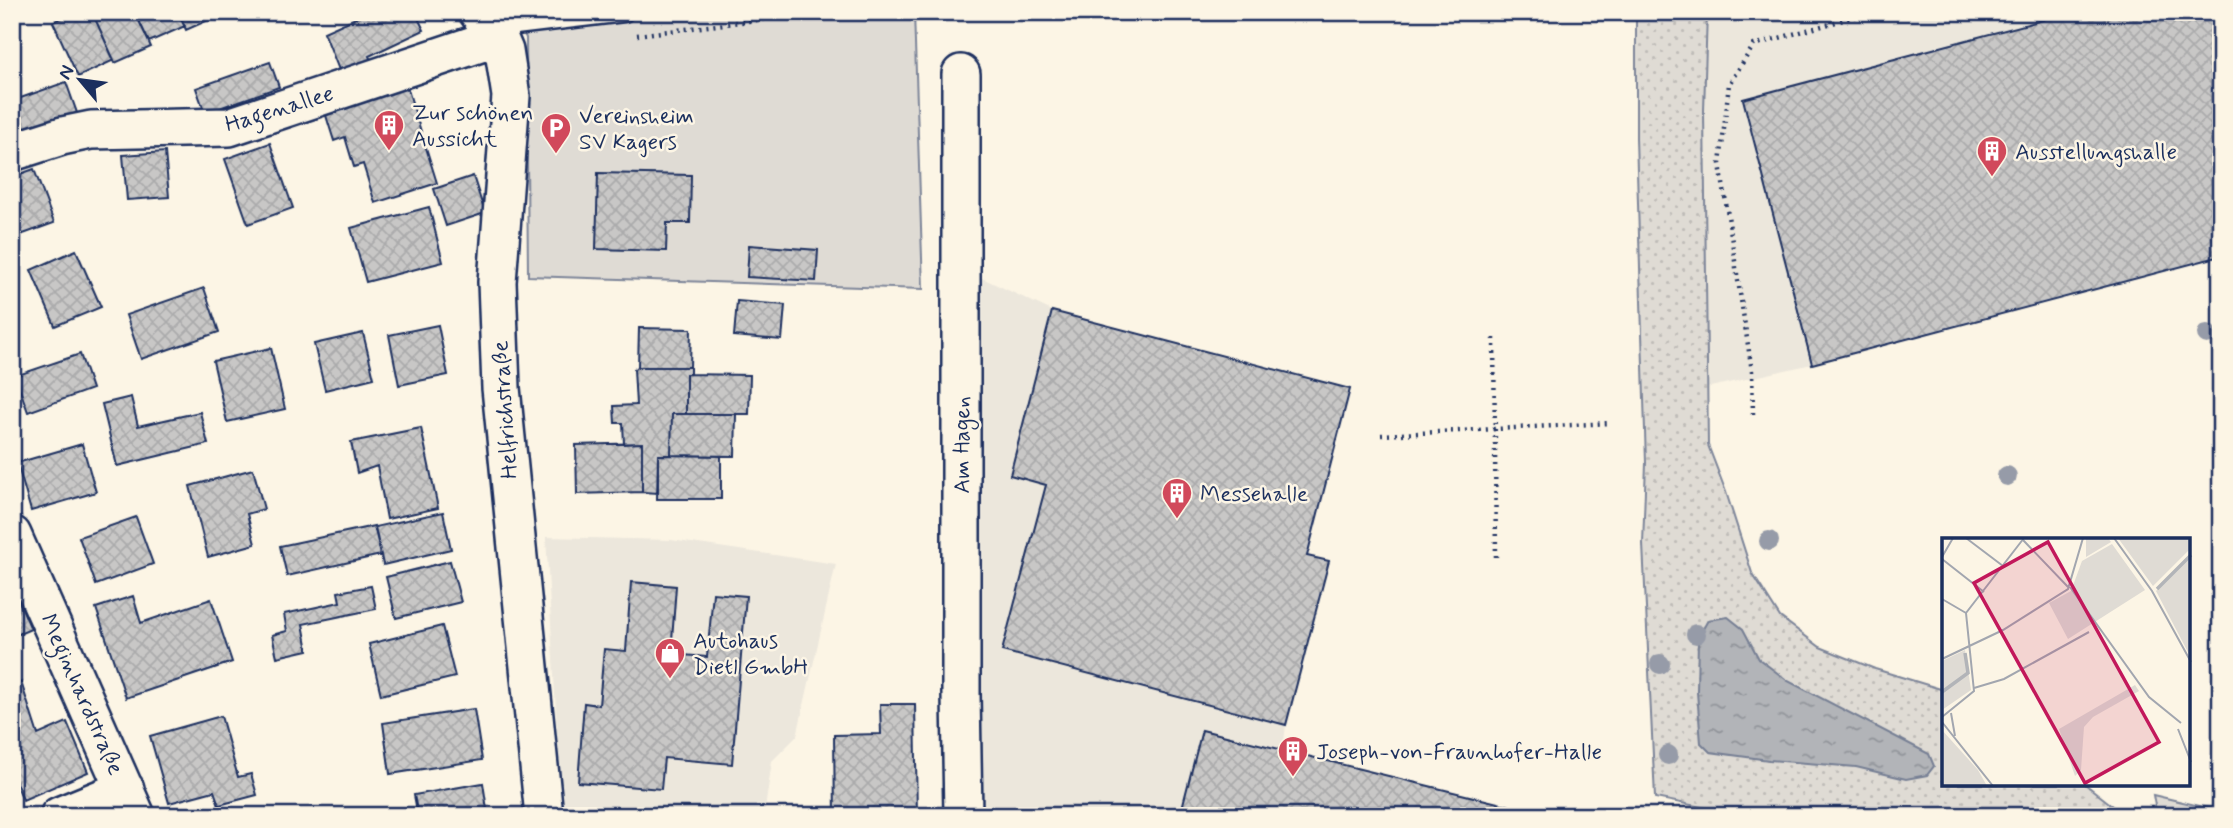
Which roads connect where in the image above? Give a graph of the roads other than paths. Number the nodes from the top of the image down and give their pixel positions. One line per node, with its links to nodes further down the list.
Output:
1 (624, 12): 2 (lane, Hagenallee)
2 (490, 26): 4 (street, Hagenallee); 8 (street, Helfrichstraße)
3 (961, 74): 9 (street, Am Hagen)
4 (12, 152)
5 (12, 535): 6 (street, Meginhardstraße)
6 (130, 802): 7 (street)
7 (59, 816)
8 (544, 816)
9 (963, 816)

